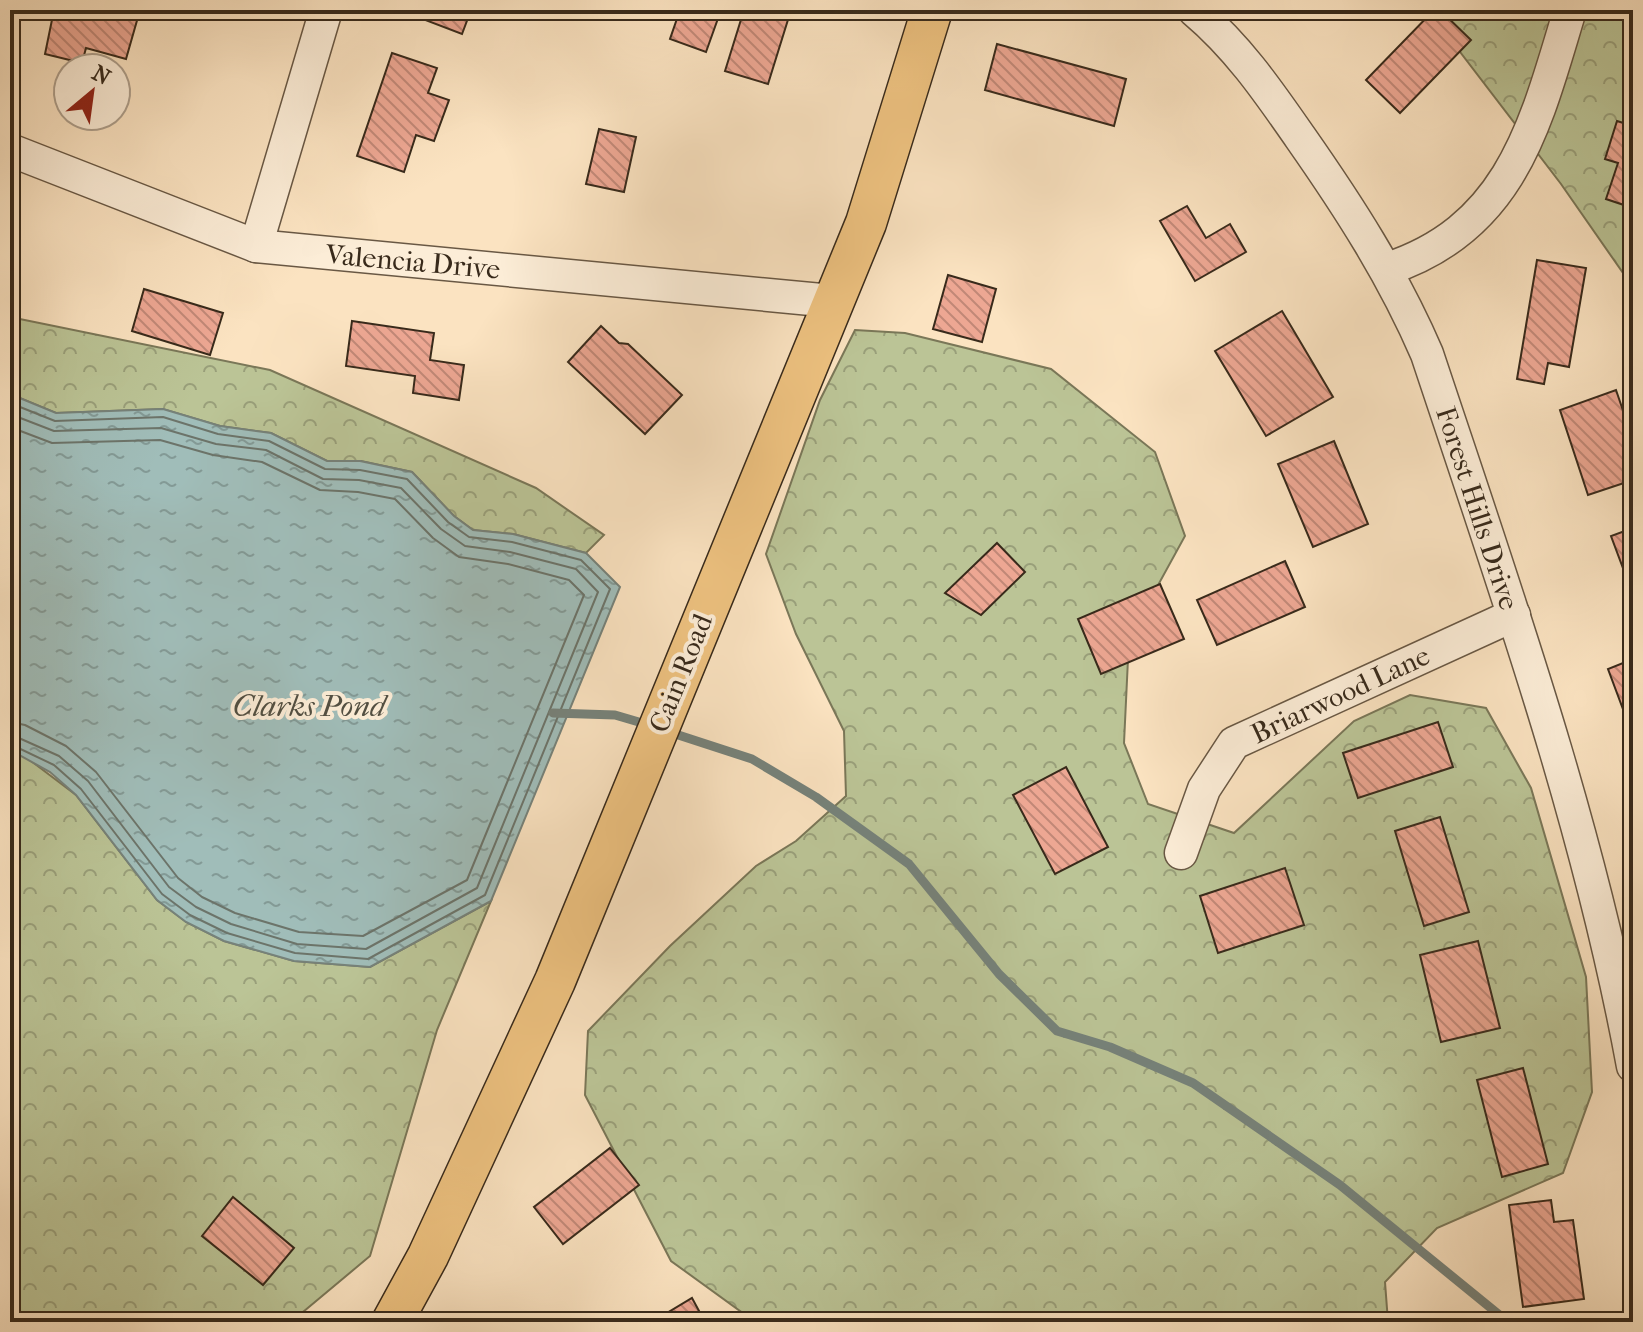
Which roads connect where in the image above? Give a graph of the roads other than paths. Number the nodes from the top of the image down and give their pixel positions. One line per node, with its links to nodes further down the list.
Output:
1 (326, 10): 6 (street)
2 (932, 10): 8 (main road, Cain Road)
3 (1194, 10): 7 (street, Forest Hills Drive)
4 (1570, 10): 7 (street)
5 (10, 150): 6 (street, Valencia Drive)
6 (256, 246): 8 (street, Valencia Drive)
7 (1387, 269): 9 (street, Forest Hills Drive)
8 (832, 301): 12 (main road, Cain Road)
9 (1514, 615): 10 (street, Briarwood Lane); 11 (street, Forest Hills Drive)
10 (1181, 853)
11 (1633, 1066)
12 (392, 1322)

